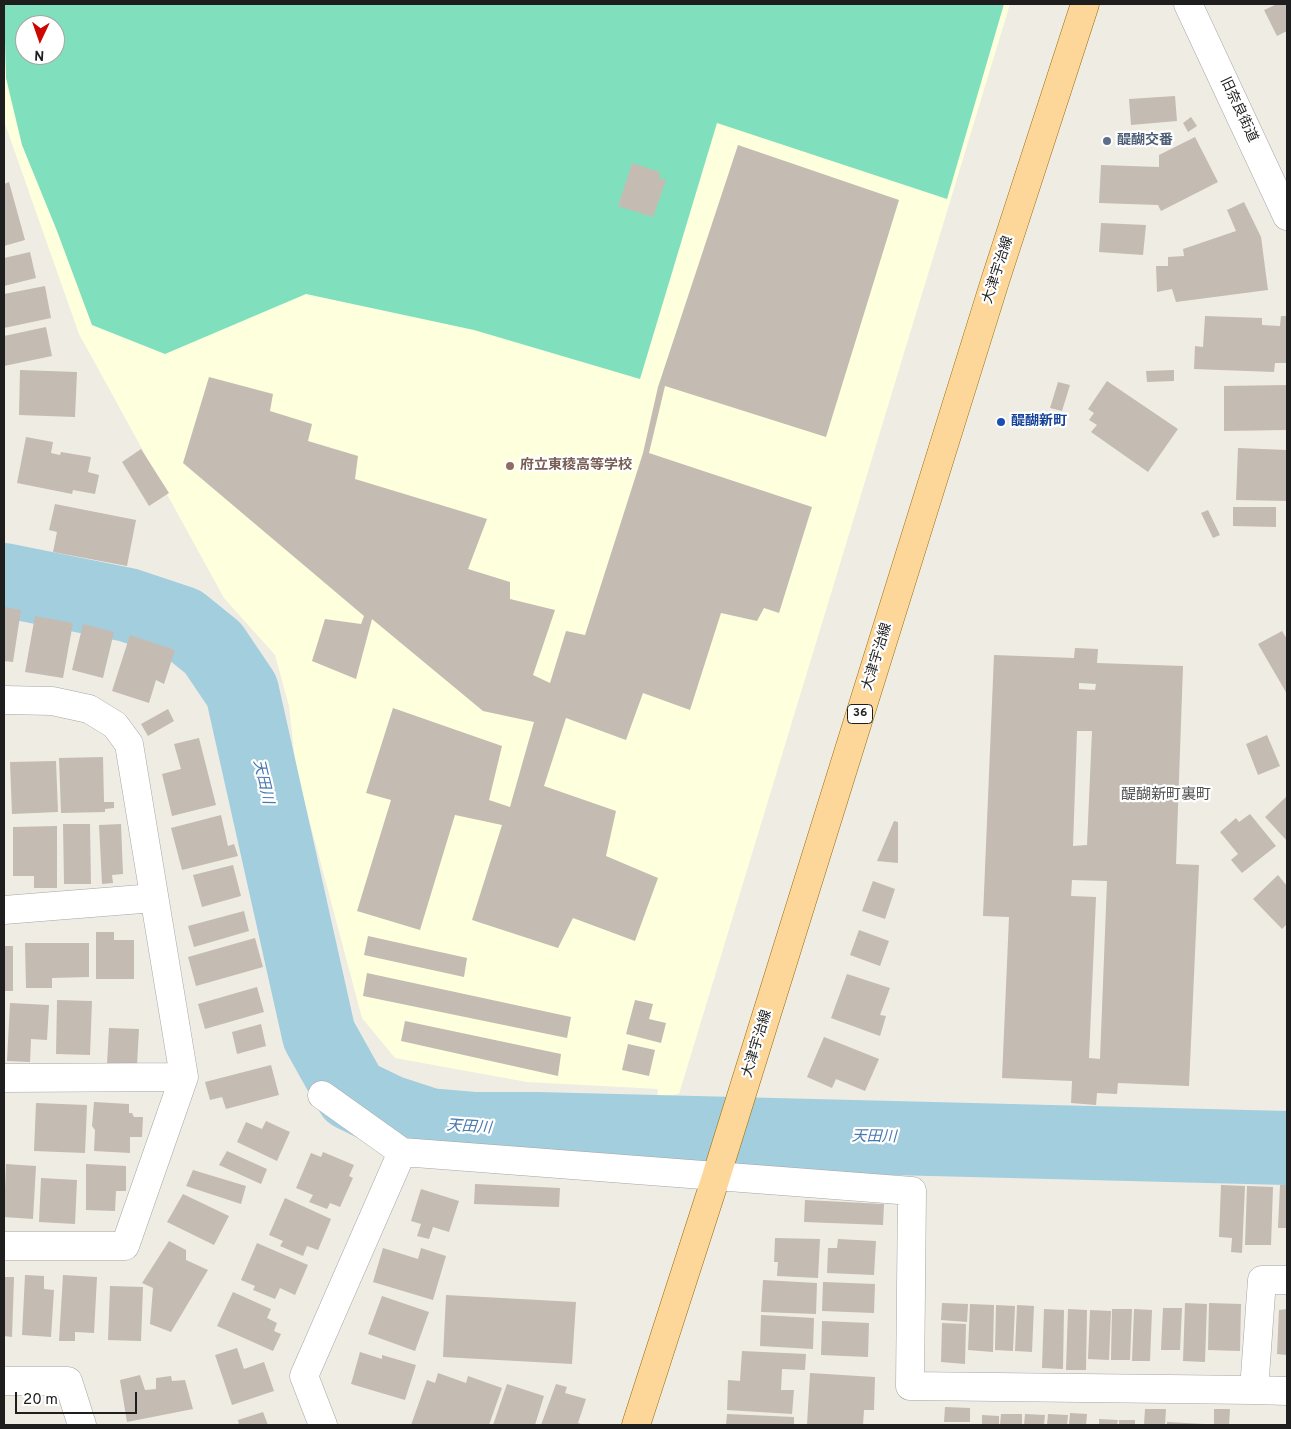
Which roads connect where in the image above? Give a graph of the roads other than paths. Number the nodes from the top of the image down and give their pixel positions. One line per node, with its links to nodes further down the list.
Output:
1 (1085, 4): 11 (main road, 大津宇治線 / 36)
2 (1188, 4): 3 (street, 旧奈良街道)
3 (1287, 216)
4 (4, 700): 5 (street)
5 (154, 898): 6 (street); 7 (street)
6 (4, 910)
7 (184, 1076): 8 (street); 12 (street)
8 (4, 1078)
9 (322, 1095): 10 (street)
10 (402, 1152): 11 (street); 18 (street)
11 (716, 1177): 15 (street); 19 (main road, 大津宇治線 / 36)
12 (4, 1246)
13 (1287, 1280): 15 (street)
14 (4, 1381): 17 (street)
15 (1254, 1390): 16 (street)
16 (1287, 1391)
17 (82, 1425)
18 (323, 1425)
19 (636, 1425)

